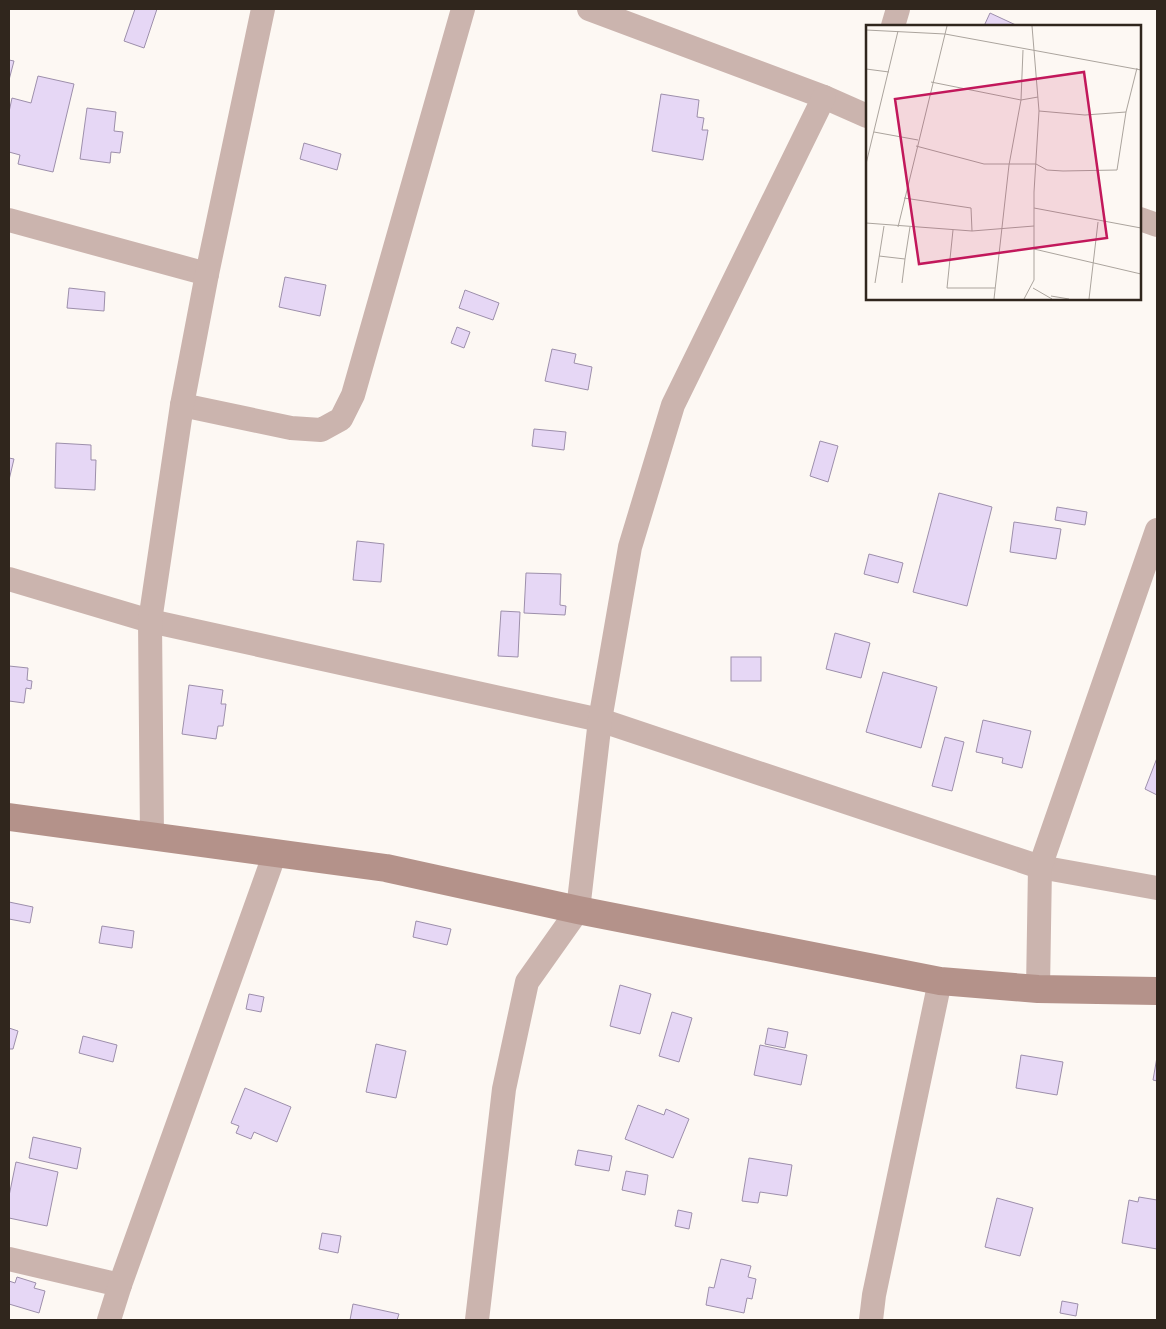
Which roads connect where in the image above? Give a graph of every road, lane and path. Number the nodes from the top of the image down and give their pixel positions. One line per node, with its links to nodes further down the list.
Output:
1 (262, 9): 11 (street)
2 (463, 9): 12 (street)
3 (589, 9): 6 (street)
4 (898, 9): 5 (street)
5 (893, 25)
6 (824, 97): 7 (street); 16 (street)
7 (866, 112)
8 (1141, 219): 10 (street)
9 (9, 220): 11 (street)
10 (1157, 225)
11 (207, 274): 12 (street)
12 (182, 404): 15 (street)
13 (1157, 530): 20 (street)
14 (9, 579): 15 (street)
15 (150, 621): 16 (street); 18 (street)
16 (600, 720): 20 (street); 22 (street)
17 (9, 817): 18 (street)
18 (152, 837): 19 (street)
19 (275, 853): 22 (street); 27 (street)
20 (1040, 866): 21 (street); 24 (street)
21 (1157, 888)
22 (578, 910): 23 (street); 29 (street)
23 (940, 981): 24 (street); 30 (street)
24 (1038, 989): 25 (street)
25 (1157, 991)
26 (9, 1259): 27 (street)
27 (120, 1285): 28 (street)
28 (109, 1320)
29 (477, 1320)
30 (871, 1320)

